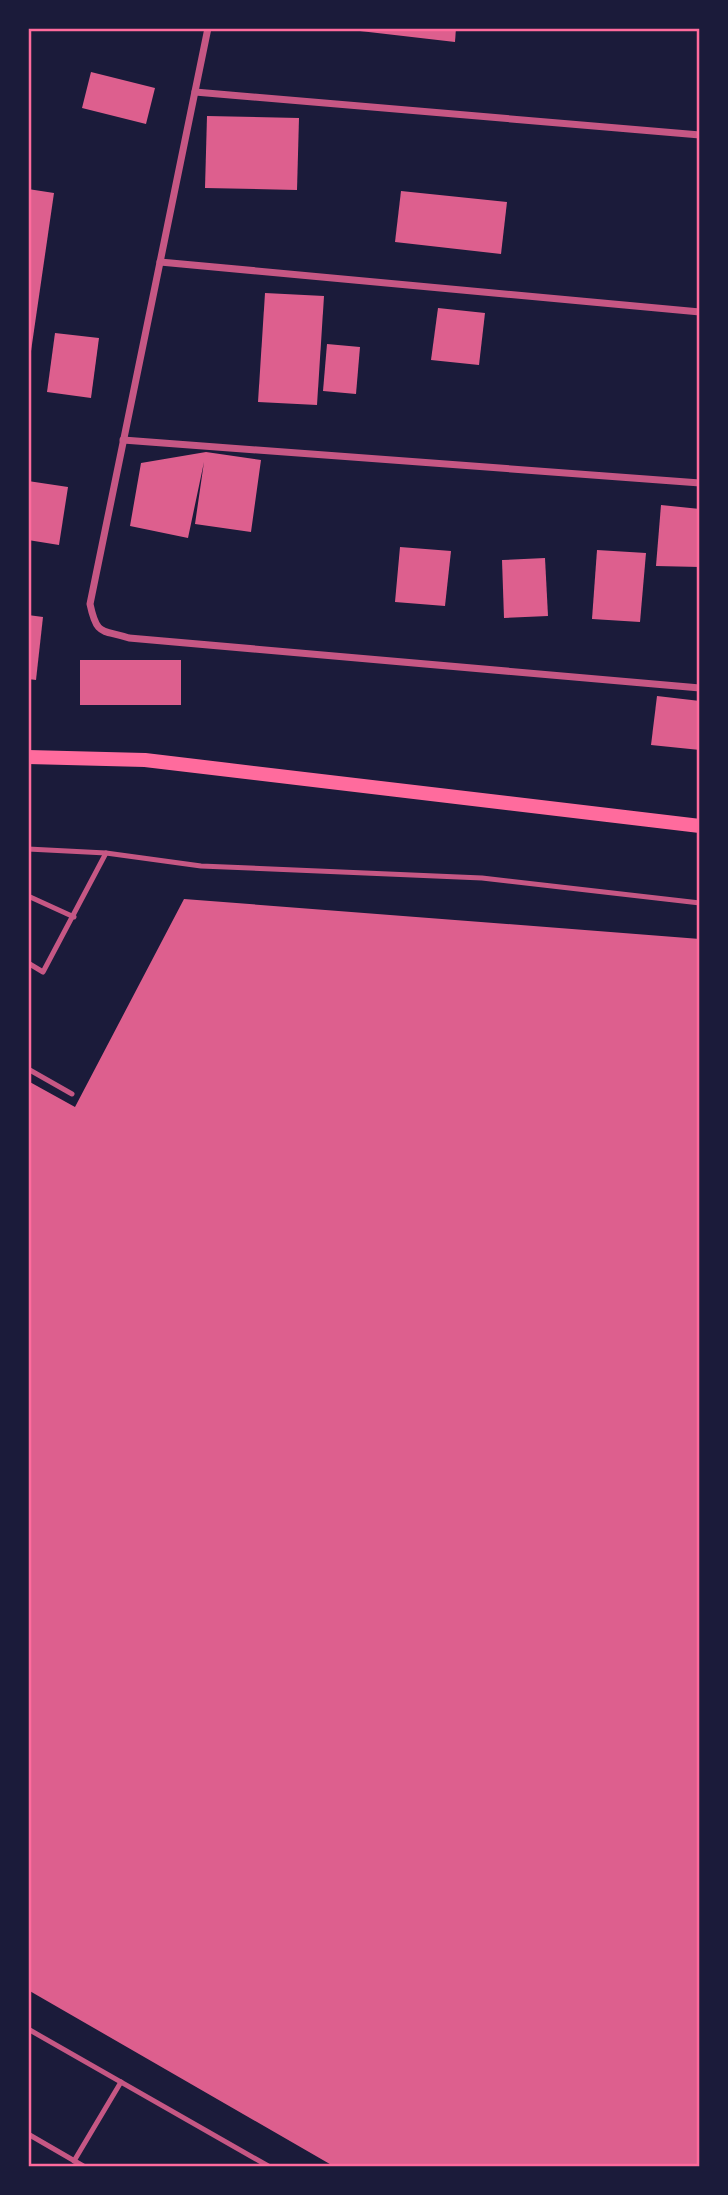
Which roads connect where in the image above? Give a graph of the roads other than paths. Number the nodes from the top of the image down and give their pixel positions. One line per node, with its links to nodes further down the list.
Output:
1 (208, 28): 2 (street)
2 (195, 92): 3 (street); 4 (street)
3 (700, 135)
4 (160, 262): 5 (street); 6 (street)
5 (700, 312)
6 (123, 440): 7 (street); 8 (street)
7 (700, 483)
8 (700, 688)
9 (28, 757): 10 (main road)
10 (700, 826)
11 (28, 849): 12 (lane)
12 (106, 853): 14 (lane); 15 (lane)
13 (28, 896): 15 (lane)
14 (700, 903)
15 (74, 917): 16 (lane)
16 (28, 963)
17 (28, 1069): 18 (lane)
18 (72, 1094)
19 (28, 2029): 20 (lane)
20 (121, 2082): 22 (lane); 24 (lane)
21 (28, 2134): 22 (lane)
22 (74, 2161): 23 (lane)
23 (85, 2167)
24 (270, 2167)

